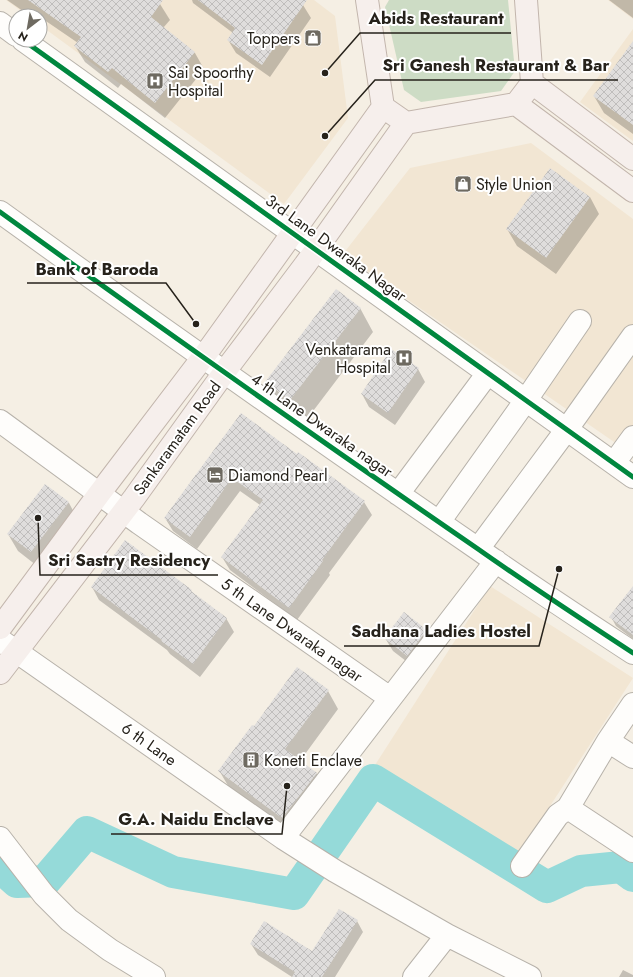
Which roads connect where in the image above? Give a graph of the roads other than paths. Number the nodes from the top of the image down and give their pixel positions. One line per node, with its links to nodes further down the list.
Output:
1 (367, 0): 6 (main road)
2 (526, 0): 4 (main road)
3 (35, 48): 11 (street, 3rd Lane Dwaraka Nagar)
4 (532, 83): 5 (main road); 8 (main road)
5 (516, 104): 7 (main road); 9 (main road)
6 (383, 107): 7 (main road); 11 (main road, Sankaramatam Road)
7 (406, 123): 12 (main road, Sankaramatam Road)
8 (633, 159)
9 (633, 191)
10 (0, 212): 15 (street, 4 th Lane Dwaraka nagar)
11 (292, 232): 12 (street, 3rd Lane Dwaraka Nagar); 15 (main road, Sankaramatam Road)
12 (316, 249): 16 (main road, Sankaramatam Road); 17 (street, 3rd Lane Dwaraka Nagar)
13 (580, 320): 18 (street)
14 (633, 336): 20 (street)
15 (203, 357): 16 (street, 4 th Lane Dwaraka nagar); 24 (main road, Sankaramatam Road)
16 (225, 372): 25 (street, 4 th Lane Dwaraka nagar); 26 (main road, Sankaramatam Road)
17 (488, 373): 18 (street, 3rd Lane Dwaraka Nagar); 25 (street)
18 (526, 400): 20 (street, 3rd Lane Dwaraka Nagar); 27 (street)
19 (0, 421): 24 (street, 5 th Lane Dwaraka nagar)
20 (567, 430): 22 (street, 3rd Lane Dwaraka Nagar); 28 (street)
21 (633, 437): 22 (street)
22 (614, 464): 23 (street, 3rd Lane Dwaraka Nagar)
23 (633, 477)
24 (99, 494): 26 (street, 5 th Lane Dwaraka nagar); 30 (main road, Sankaramatam Road)
25 (398, 494): 27 (street, 4 th Lane Dwaraka nagar)
26 (123, 512): 31 (main road, Sankaramatam Road); 34 (street, 5 th Lane Dwaraka nagar)
27 (439, 522): 28 (street, 4 th Lane Dwaraka nagar)
28 (478, 549): 29 (street, 4 th Lane Dwaraka nagar)
29 (496, 561): 32 (street, 4 th Lane Dwaraka nagar); 34 (street)
30 (0, 628)
31 (8, 645): 33 (main road, Sankaramatam Road); 40 (street, 6 th Lane)
32 (633, 653)
33 (0, 673)
34 (390, 698): 40 (street)
35 (633, 704): 36 (street)
36 (608, 741): 37 (street); 38 (street)
37 (633, 757)
38 (568, 808): 41 (street); 42 (street)
39 (0, 838): 44 (street)
40 (283, 838): 43 (street, 6 th Lane)
41 (633, 851)
42 (522, 866)
43 (447, 935): 45 (street); 46 (street, 6 th Lane)
44 (154, 977)
45 (414, 977)
46 (530, 977)

